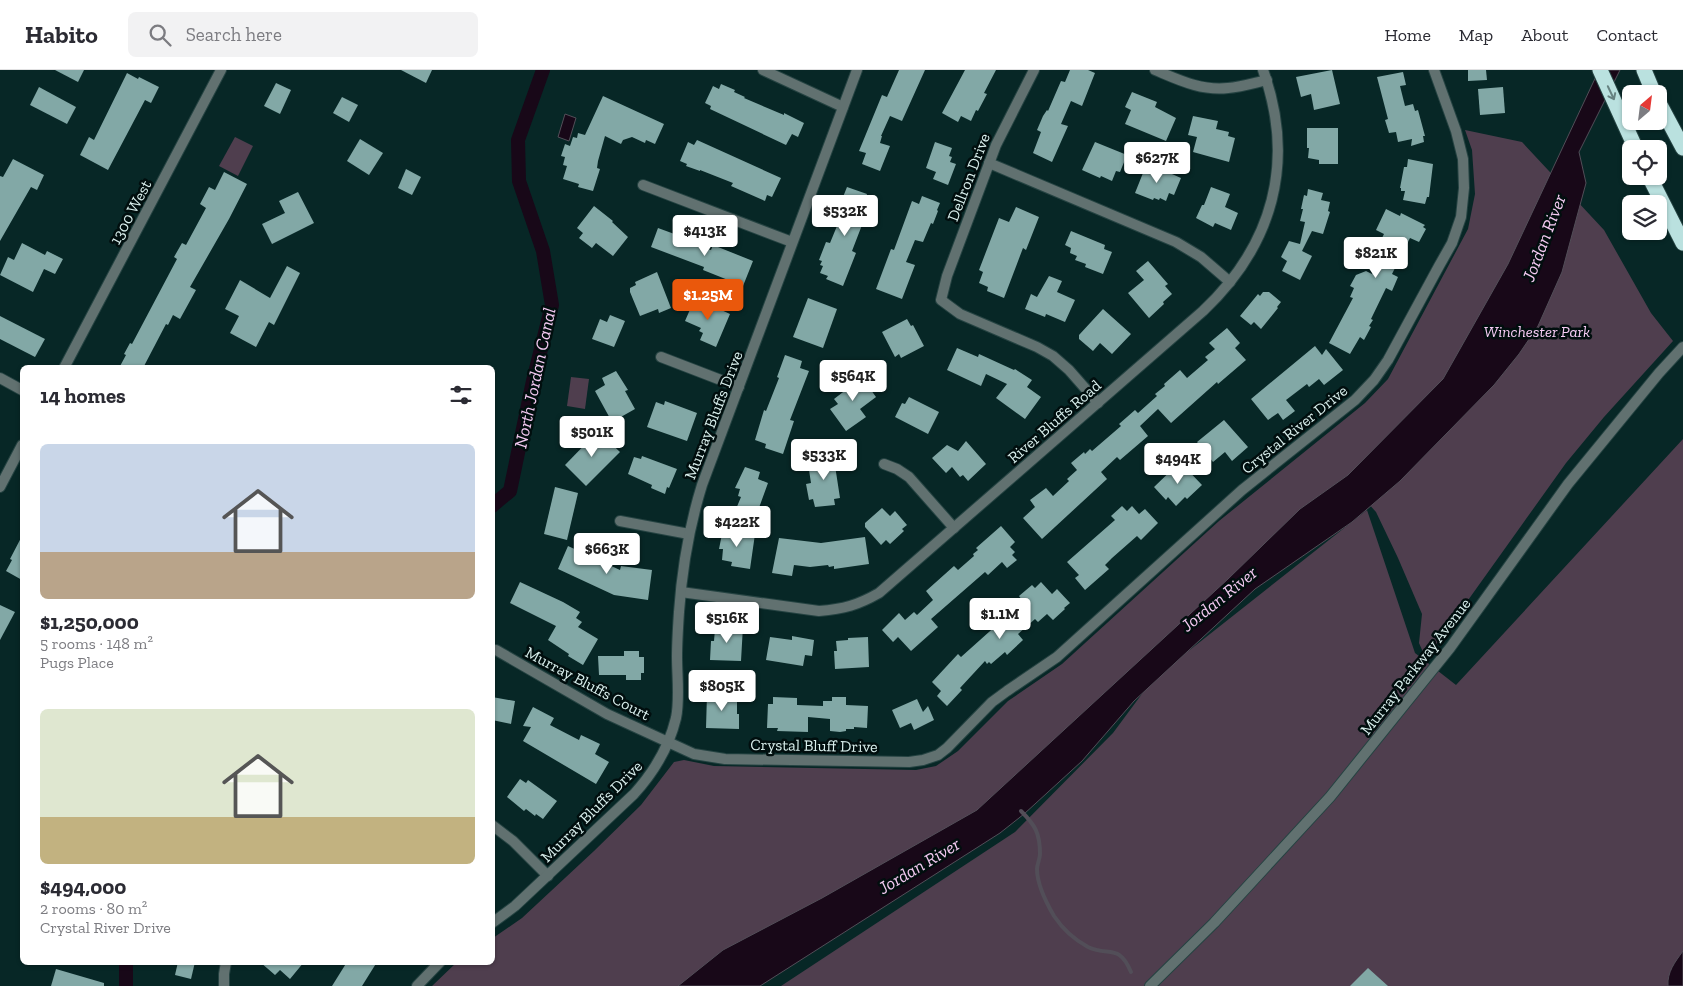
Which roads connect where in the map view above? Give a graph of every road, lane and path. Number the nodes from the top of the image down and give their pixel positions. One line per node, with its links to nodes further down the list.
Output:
1 (222, 70): 24 (street, 1300 West)
2 (763, 70): 12 (street)
3 (857, 70): 12 (street, Murray Bluffs Drive)
4 (1034, 70): 16 (street, Dellron Drive)
5 (1155, 70): 10 (street)
6 (1263, 70): 10 (street, River Bluffs Road)
7 (1434, 70): 37 (street, Crystal River Drive)
8 (1600, 70): 14 (highway, one-way to 14)
9 (1644, 70): 11 (highway)
10 (1267, 80): 21 (street, River Bluffs Road)
11 (1650, 85)
12 (842, 107): 19 (street, Murray Bluffs Drive)
13 (1668, 120): 15 (highway)
14 (1632, 140)
15 (1683, 148)
16 (989, 163): 21 (street); 28 (street, Dellron Drive)
17 (643, 185): 19 (street)
18 (1654, 185): 20 (highway)
19 (792, 242): 26 (street, Murray Bluffs Drive)
20 (1683, 243)
21 (1230, 282): 28 (street, River Bluffs Road)
22 (1683, 347): 46 (street, Murray Parkway Avenue)
23 (661, 357): 26 (street)
24 (66, 365)
25 (0, 378): 27 (street)
26 (739, 387): 34 (street, Murray Bluffs Drive)
27 (20, 389)
28 (1098, 403): 33 (street, River Bluffs Road)
29 (20, 449): 31 (street)
30 (884, 464): 33 (street)
31 (0, 487)
32 (620, 521): 34 (street)
33 (954, 528): 35 (street, River Bluffs Road)
34 (689, 534): 35 (street, Murray Bluffs Drive)
35 (681, 592): 38 (street, Murray Bluffs Drive)
36 (496, 650): 38 (street, Murray Bluffs Court)
37 (956, 740): 38 (street, Crystal Bluff Drive)
38 (668, 741): 40 (street, Murray Bluffs Drive)
39 (495, 826): 40 (street)
40 (548, 876): 41 (street, Murray Bluffs Drive)
41 (495, 921)
42 (226, 965): 44 (street)
43 (437, 965): 45 (street)
44 (224, 986)
45 (417, 986)
46 (1150, 986)

